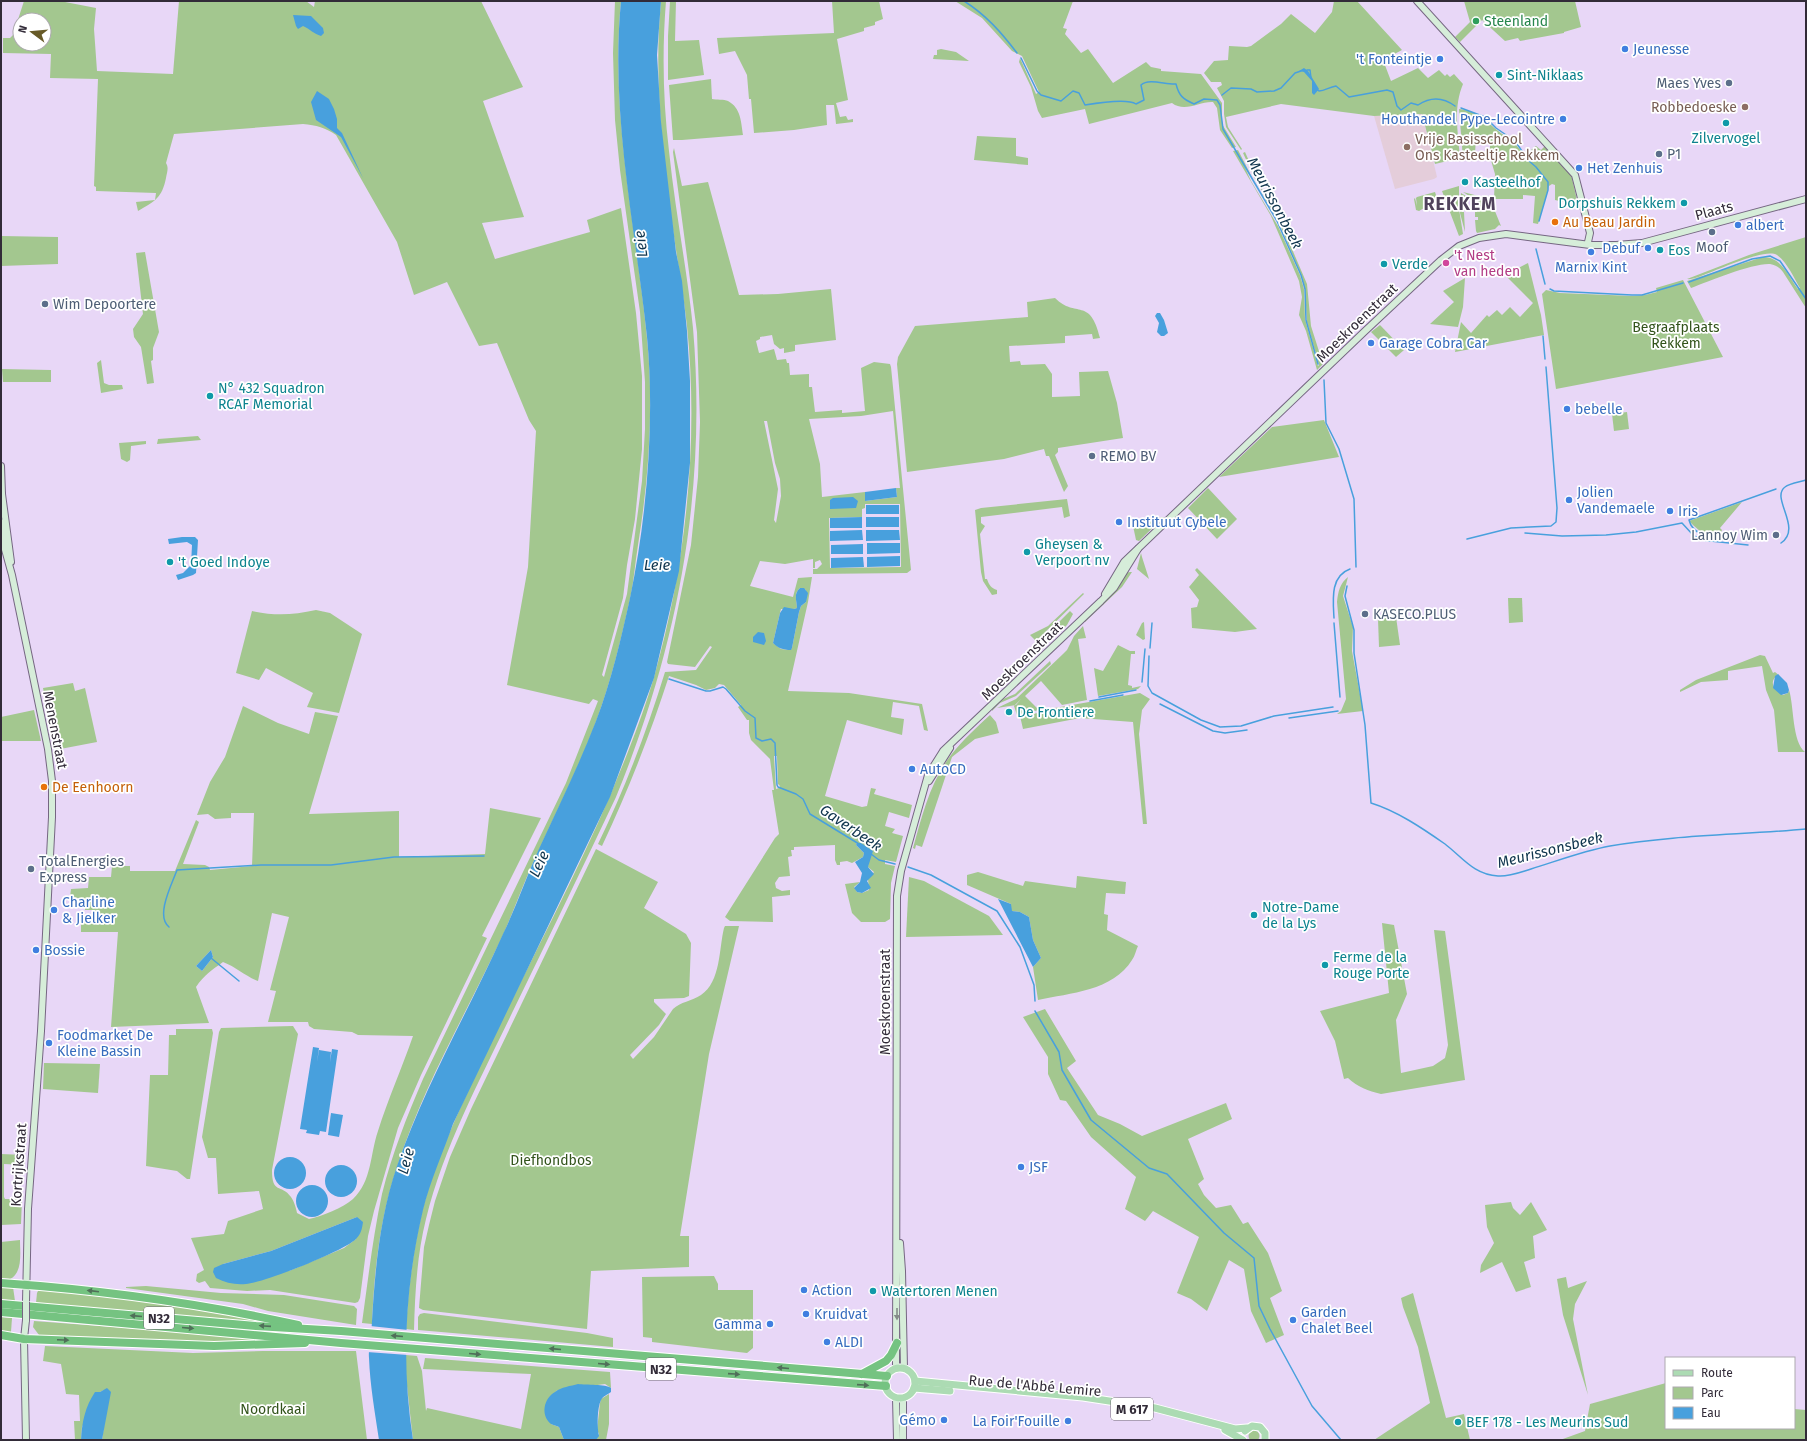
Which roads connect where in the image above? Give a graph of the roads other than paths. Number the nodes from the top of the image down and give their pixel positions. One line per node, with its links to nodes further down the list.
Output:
1 (1417, 1): 4 (main road)
2 (1806, 199): 3 (main road, Plaats)
3 (1667, 236): 4 (main road, Moeskroenstraat)
4 (1589, 244): 11 (main road, Moeskroenstraat)
5 (1, 466): 6 (main road, Menenstraat)
6 (2, 494): 7 (main road, Menenstraat); 9 (main road, Menenstraat)
7 (1, 513)
8 (1, 522): 9 (main road, Menenstraat)
9 (12, 575): 10 (main road, Menenstraat)
10 (47, 892): 13 (main road, Kortrijkstraat)
11 (897, 1215): 20 (main road, Moeskroenstraat, one-way to 20); 21 (main road, Moeskroenstraat)
12 (1, 1283): 13 (highway)
13 (26, 1284): 16 (highway, one-way to 13); 18 (main road, Kortrijkstraat, bridge)
14 (1, 1304): 16 (highway, N32, one-way to 14)
15 (1, 1312): 19 (highway, N32, one-way to 19)
16 (318, 1330): 22 (highway, N32, one-way to 16)
17 (1, 1336): 18 (highway)
18 (24, 1339): 19 (highway, one-way to 19); 29 (main road, Kortrijkstraat)
19 (338, 1342): 25 (highway, N32, one-way to 25)
20 (897, 1343): 21 (main road, Moeskroenstraat); 22 (highway)
21 (900, 1369): 23 (main road); 24 (main road)
22 (862, 1374): 23 (highway, N32)
23 (887, 1376): 25 (main road)
24 (915, 1385): 26 (main road); 27 (main road, Rue de l'Abbé Lemire / M 617); 32 (main road, Rue de l'Abbé Lemire / M 617)
25 (886, 1386): 26 (main road)
26 (900, 1398): 30 (main road); 31 (main road)
27 (1247, 1428): 28 (main road); 32 (main road, Rue de l'Abbé Lemire)
28 (1265, 1437): 33 (main road)
29 (26, 1440)
30 (897, 1440)
31 (903, 1440)
32 (1244, 1440)
33 (1272, 1440)

